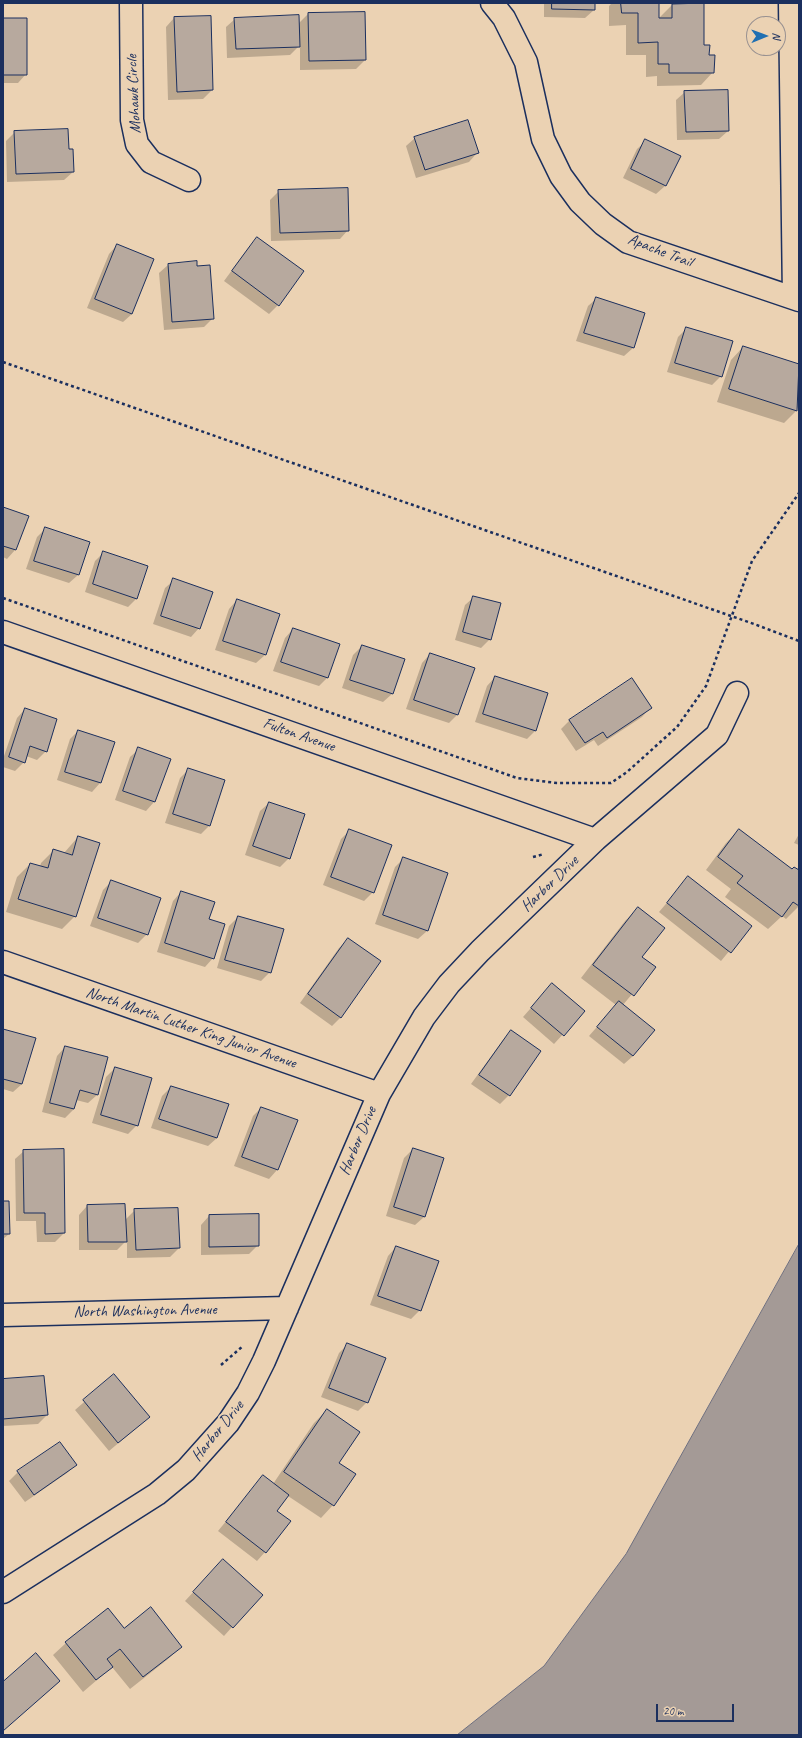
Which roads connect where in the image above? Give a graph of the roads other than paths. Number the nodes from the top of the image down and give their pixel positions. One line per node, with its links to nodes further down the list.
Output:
1 (131, 3): 4 (street, Mohawk Circle)
2 (492, 3): 5 (street, Apache Trail)
3 (790, 3): 5 (street)
4 (189, 180)
5 (797, 299)
6 (3, 632): 8 (street, Fulton Avenue)
7 (737, 693): 8 (street, Harbor Drive)
8 (595, 840): 10 (street, Harbor Drive)
9 (3, 962): 10 (street, North Martin Luther King Junior Avenue)
10 (379, 1094): 11 (street, Harbor Drive)
11 (287, 1308): 12 (street, North Washington Avenue); 13 (street, Harbor Drive)
12 (3, 1314)
13 (3, 1592)

